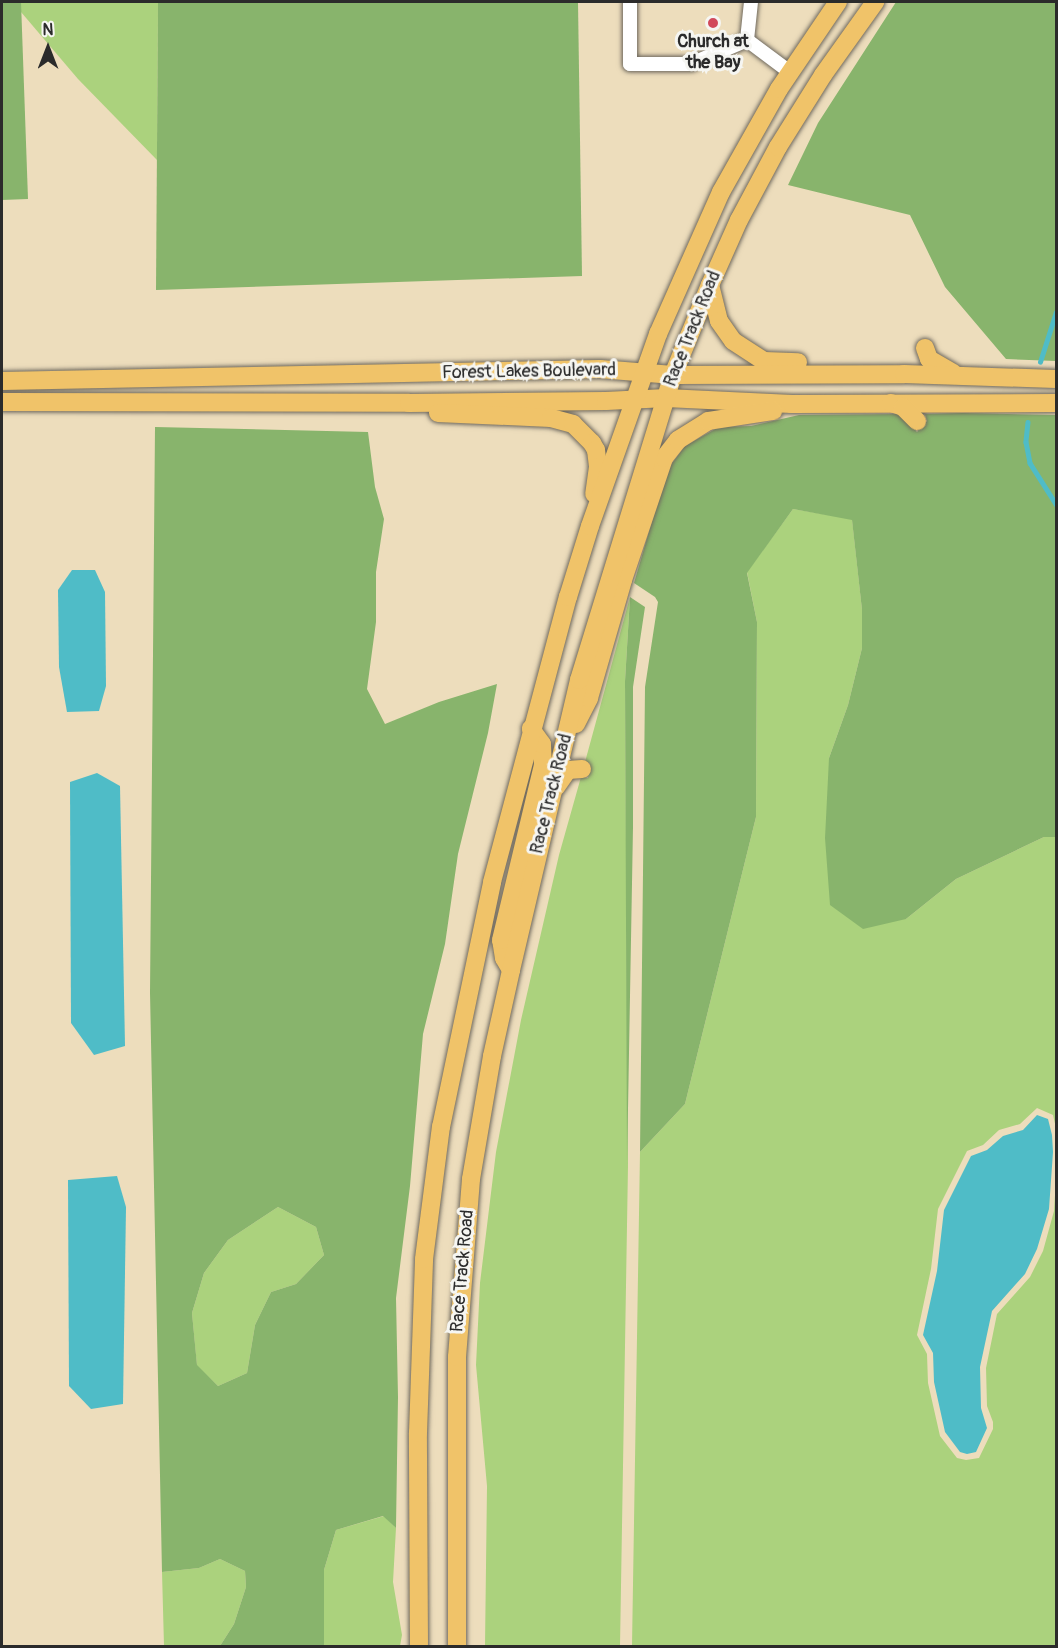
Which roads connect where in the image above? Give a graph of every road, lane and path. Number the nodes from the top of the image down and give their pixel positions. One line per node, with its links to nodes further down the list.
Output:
1 (630, 2): 5 (street)
2 (751, 2): 5 (street)
3 (838, 2): 6 (main road, Race Track Road)
4 (875, 2): 7 (main road, Race Track Road)
5 (747, 40): 6 (street)
6 (790, 72): 9 (main road, Race Track Road)
7 (710, 285): 10 (main road); 11 (main road, Race Track Road)
8 (925, 348): 12 (main road)
9 (645, 371): 11 (main road, Forest Lakes Boulevard); 14 (main road, Forest Lakes Boulevard); 17 (main road, Race Track Road)
10 (904, 374): 11 (main road, Forest Lakes Boulevard); 12 (main road, Forest Lakes Boulevard)
11 (673, 375): 16 (main road, Race Track Road)
12 (961, 376): 13 (main road, Forest Lakes Boulevard)
13 (1056, 380)
14 (2, 381)
15 (1056, 388): 22 (main road)
16 (666, 398): 17 (main road, Forest Lakes Boulevard); 21 (main road, Forest Lakes Boulevard); 25 (main road, Race Track Road)
17 (636, 399): 18 (main road, Forest Lakes Boulevard); 23 (main road, Race Track Road)
18 (189, 401): 19 (main road, Forest Lakes Boulevard); 23 (main road)
19 (2, 402)
20 (1056, 403): 22 (main road, Forest Lakes Boulevard)
21 (792, 404): 22 (main road, Forest Lakes Boulevard); 25 (main road)
22 (919, 413)
23 (590, 526): 24 (main road, Race Track Road)
24 (531, 729): 28 (main road); 29 (main road, Race Track Road)
25 (566, 737): 27 (main road, Race Track Road)
26 (582, 769): 27 (main road)
27 (552, 794): 28 (main road, Race Track Road)
28 (511, 970): 30 (main road, Race Track Road)
29 (419, 1647)
30 (457, 1647)

